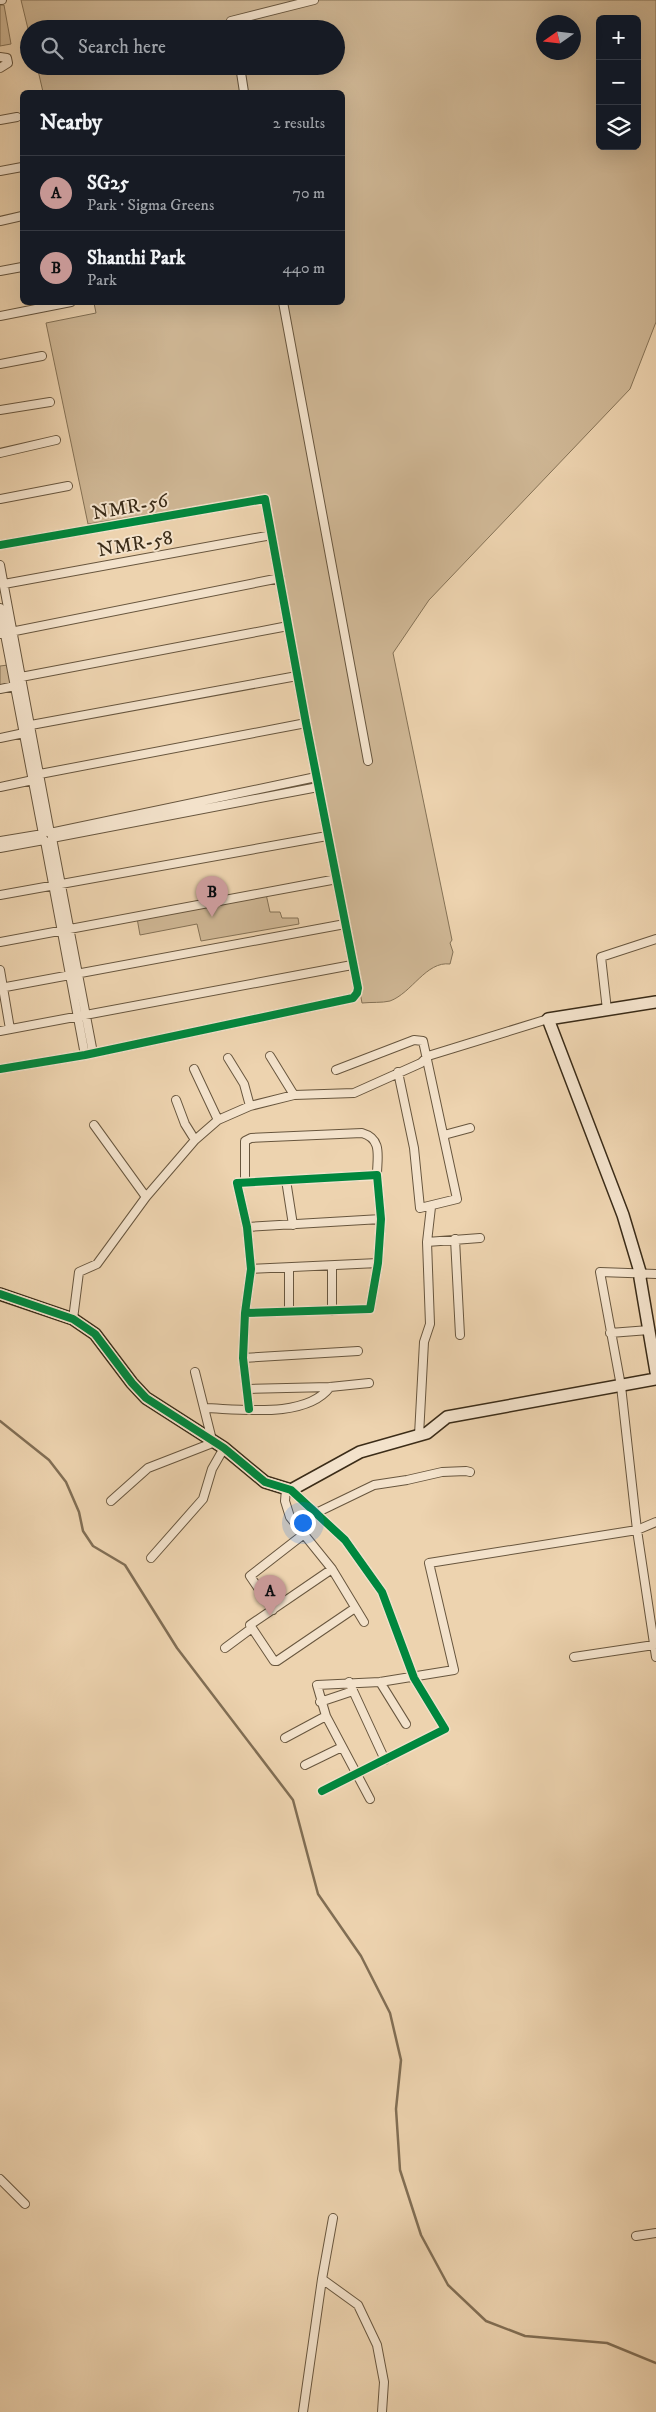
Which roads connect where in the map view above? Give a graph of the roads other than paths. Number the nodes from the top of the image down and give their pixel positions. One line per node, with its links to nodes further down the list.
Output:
1 (313, 0): 2 (street)
2 (235, 20)
3 (0, 56): 4 (street)
4 (0, 68)
5 (241, 75): 6 (street)
6 (244, 90)
7 (17, 116): 8 (street)
8 (0, 120)
9 (20, 167): 10 (street)
10 (0, 171)
11 (20, 216): 12 (street)
12 (0, 220)
13 (20, 266): 14 (street)
14 (0, 271)
15 (56, 305): 17 (street)
16 (284, 305): 42 (street)
17 (0, 316)
18 (42, 356): 19 (street)
19 (0, 364)
20 (50, 402): 21 (street)
21 (0, 410)
22 (56, 440): 23 (street)
23 (0, 453)
24 (68, 486): 25 (street)
25 (0, 499)
26 (272, 535): 27 (street, NMR-56); 29 (street); 30 (street, NMR-58)
27 (0, 545)
28 (0, 565): 30 (street)
29 (280, 578): 32 (street); 33 (street)
30 (4, 584): 33 (street)
31 (0, 608): 33 (street)
32 (288, 626): 34 (street); 35 (street)
33 (6, 632): 35 (street); 36 (street)
34 (297, 676): 38 (street); 39 (street)
35 (21, 677): 39 (street)
36 (15, 686): 37 (street); 40 (street)
37 (0, 689)
38 (306, 723): 43 (street); 44 (street)
39 (30, 725): 43 (street)
40 (24, 733): 41 (street); 45 (street)
41 (0, 738)
42 (368, 761)
43 (40, 774): 49 (street)
44 (316, 777): 47 (street); 49 (street)
45 (33, 780): 46 (street); 49 (street)
46 (0, 787)
47 (318, 787): 48 (street); 49 (street)
48 (327, 836): 52 (street); 53 (street)
49 (47, 837): 50 (street); 51 (street); 53 (street)
50 (0, 841)
51 (0, 848)
52 (337, 879): 55 (street); 56 (street)
53 (57, 885): 54 (street); 56 (street)
54 (0, 895)
55 (345, 924): 59 (street); 61 (street)
56 (66, 931): 58 (street); 61 (street)
57 (656, 939): 64 (street)
58 (0, 942)
59 (352, 965): 65 (street); 69 (street)
60 (0, 970): 62 (street)
61 (74, 975): 62 (street); 65 (street)
62 (1, 988): 67 (street)
63 (656, 1002): 64 (street)
64 (607, 1010): 66 (street)
65 (82, 1016): 67 (street); 69 (street)
66 (548, 1019): 71 (street); 101 (street)
67 (10, 1029): 68 (street)
68 (0, 1031)
69 (89, 1054): 73 (street)
70 (270, 1056): 77 (street)
71 (428, 1056): 75 (street); 76 (street); 83 (street)
72 (228, 1058): 79 (street)
73 (0, 1069)
74 (194, 1069): 80 (street)
75 (336, 1070)
76 (398, 1072): 77 (street); 89 (street)
77 (294, 1095): 79 (street)
78 (176, 1100): 84 (street)
79 (250, 1106): 80 (street)
80 (218, 1120): 84 (street)
81 (94, 1125): 88 (street)
82 (470, 1128): 83 (street)
83 (444, 1135): 89 (street)
84 (195, 1140): 88 (street)
85 (377, 1176): 86 (street); 87 (street); 90 (street)
86 (286, 1180): 87 (street); 91 (street)
87 (245, 1183): 92 (street)
88 (146, 1197): 106 (street)
89 (431, 1206): 95 (street)
90 (382, 1219): 91 (street); 96 (street)
91 (293, 1225): 92 (street)
92 (247, 1226): 99 (street)
93 (480, 1238): 94 (street)
94 (455, 1239): 95 (street); 109 (street)
95 (427, 1242): 121 (street)
96 (378, 1263): 97 (street); 103 (street)
97 (332, 1266): 98 (street); 103 (street)
98 (289, 1268): 99 (street); 104 (street)
99 (251, 1269): 105 (street)
100 (656, 1274): 101 (street)
101 (642, 1275): 107 (street); 108 (street)
102 (0, 1294): 106 (street)
103 (332, 1311): 104 (street)
104 (289, 1312): 105 (street)
105 (246, 1313): 111 (street)
106 (73, 1319): 122 (street)
107 (649, 1330): 108 (street); 113 (street)
108 (610, 1333): 116 (street)
109 (460, 1335)
110 (358, 1352): 111 (street)
111 (243, 1358): 118 (street)
112 (195, 1372): 119 (street)
113 (656, 1372)
114 (656, 1379): 116 (street)
115 (369, 1383): 117 (street)
116 (621, 1386): 121 (street); 128 (street)
117 (330, 1387): 118 (street); 120 (street)
118 (248, 1389): 120 (street)
119 (204, 1408): 120 (street); 122 (street)
120 (249, 1409)
121 (419, 1435): 124 (street)
122 (217, 1443): 124 (street); 125 (street); 130 (street)
123 (470, 1472): 126 (street)
124 (288, 1489): 126 (street); 129 (street)
125 (111, 1502)
126 (316, 1513): 140 (street)
127 (656, 1522): 128 (street)
128 (637, 1530): 136 (street); 140 (street)
129 (304, 1534): 131 (street); 133 (street)
130 (151, 1558)
131 (332, 1569): 132 (street); 133 (street)
132 (355, 1608): 134 (street); 135 (street)
133 (273, 1610): 135 (street)
134 (364, 1622)
135 (252, 1628): 137 (street)
136 (654, 1645): 138 (street); 139 (street)
137 (225, 1648)
138 (574, 1657)
139 (656, 1657)
140 (414, 1678): 142 (street); 149 (street)
141 (349, 1682): 142 (street); 143 (street); 144 (street)
142 (380, 1682): 146 (street)
143 (353, 1691): 144 (street); 149 (street)
144 (320, 1702): 145 (street)
145 (326, 1716): 147 (street); 148 (street)
146 (406, 1724)
147 (285, 1738)
148 (342, 1746): 150 (street); 151 (street)
149 (385, 1760): 151 (street)
150 (305, 1765)
151 (356, 1774): 152 (street); 153 (street)
152 (322, 1791)
153 (370, 1798)
154 (0, 2178): 155 (street)
155 (24, 2204)
156 (333, 2218): 159 (street)
157 (656, 2234): 158 (street)
158 (636, 2236)
159 (322, 2279): 160 (street); 161 (street)
160 (303, 2412)
161 (382, 2412)

